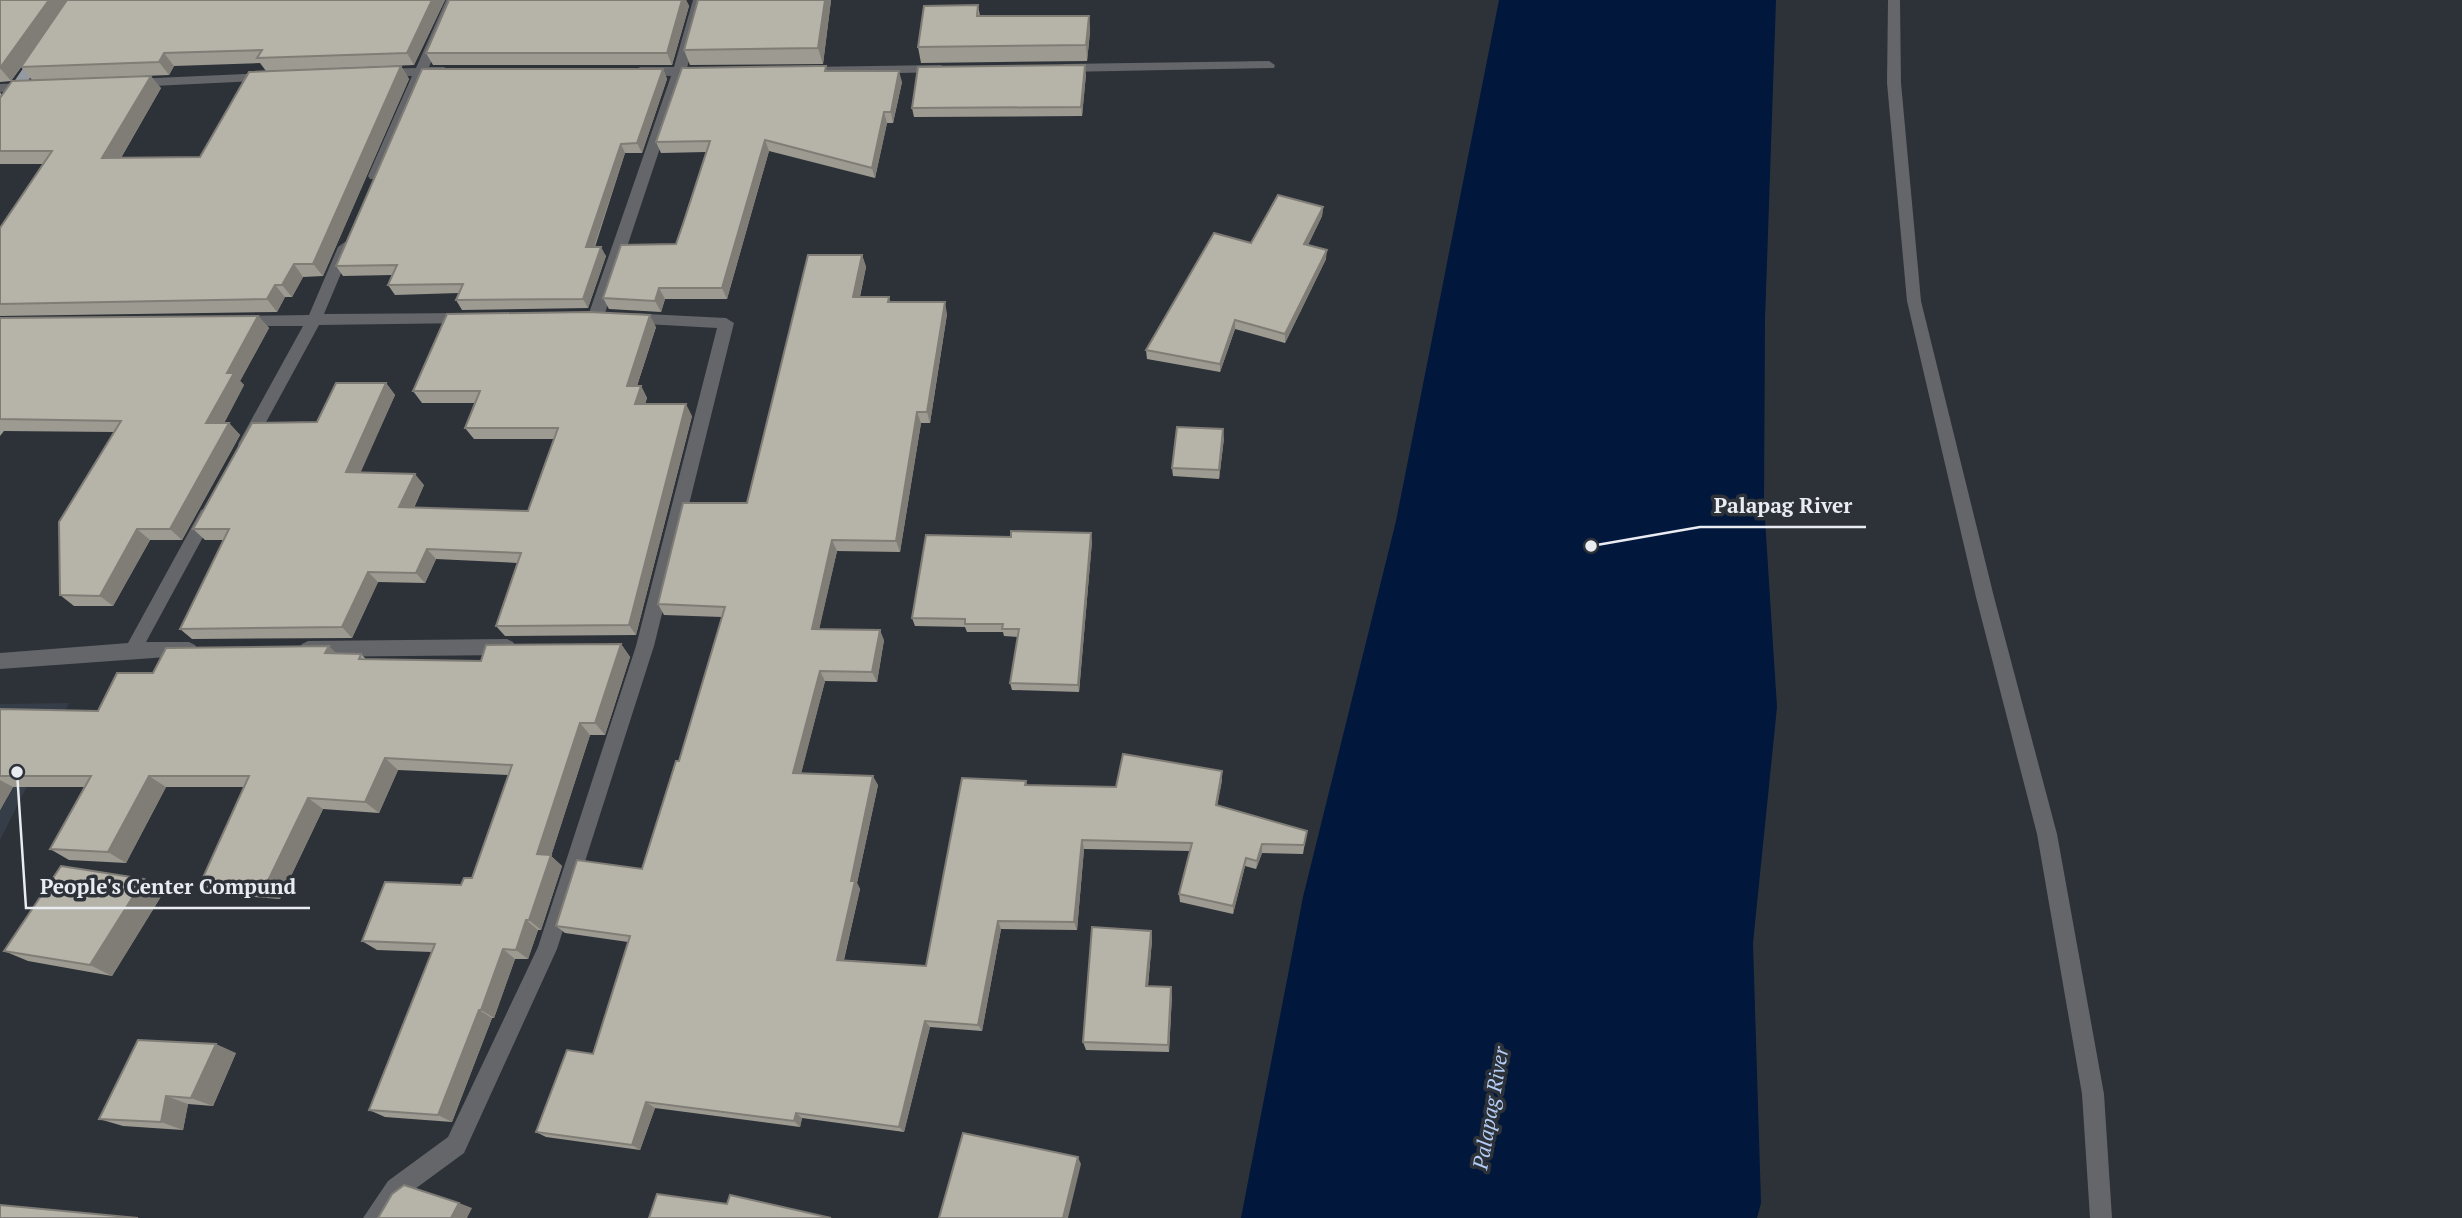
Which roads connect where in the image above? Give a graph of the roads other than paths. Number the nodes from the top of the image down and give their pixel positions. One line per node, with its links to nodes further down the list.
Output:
1 (452, 0): 12 (street)
2 (699, 0): 13 (street)
3 (1894, 0): 34 (street)
4 (47, 44): 18 (main road)
5 (1269, 65): 6 (street)
6 (1049, 68)
7 (954, 69): 11 (street)
8 (462, 71): 12 (street)
9 (626, 71): 13 (street)
10 (720, 71): 13 (street)
11 (789, 71)
12 (420, 72): 14 (street); 21 (street)
13 (679, 72): 33 (street)
14 (365, 74)
15 (281, 77): 16 (street)
16 (114, 83)
17 (44, 86): 18 (street)
18 (16, 87): 19 (street); 20 (main road)
19 (0, 88)
20 (0, 112)
21 (367, 196)
22 (351, 233): 24 (street)
23 (489, 318): 24 (street)
24 (314, 320): 25 (street); 26 (street)
25 (218, 321)
26 (240, 454)
27 (214, 503): 30 (street)
28 (521, 647): 29 (street)
29 (285, 649)
30 (133, 650): 31 (street); 32 (street)
31 (202, 650)
32 (0, 660)
33 (374, 1218)
34 (2101, 1218)

